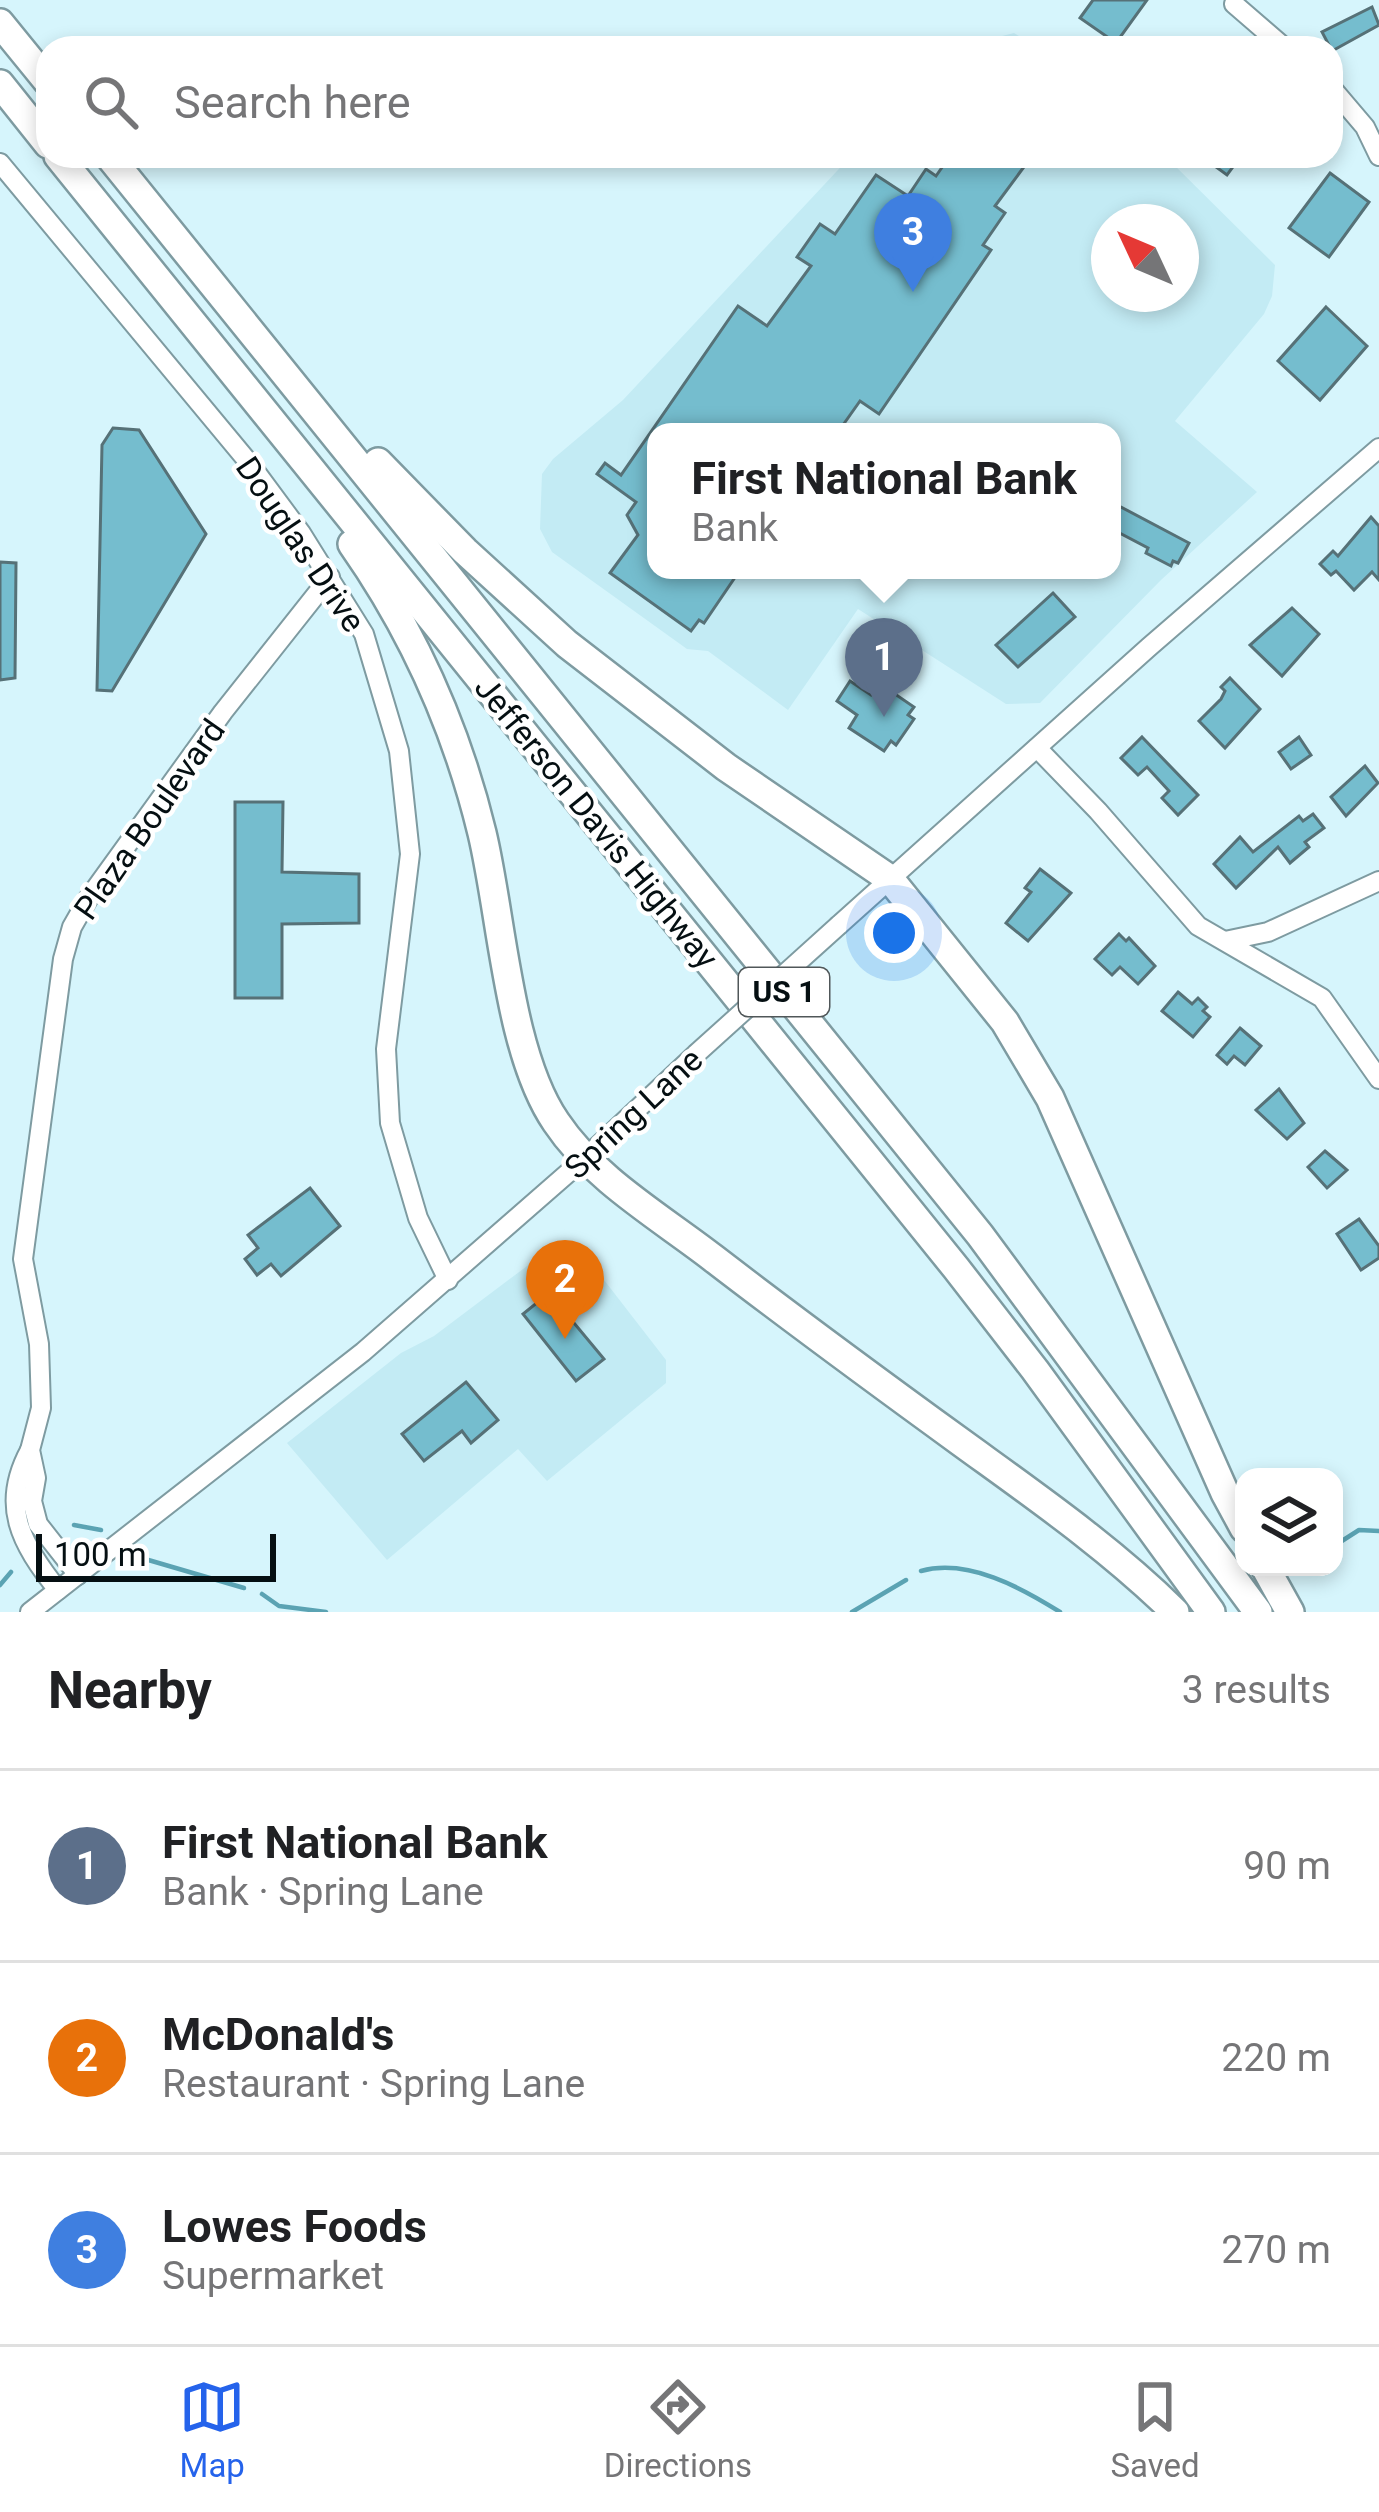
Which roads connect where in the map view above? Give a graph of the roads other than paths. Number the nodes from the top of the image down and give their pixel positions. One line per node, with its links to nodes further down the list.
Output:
1 (0, 0): 3 (highway)
2 (1234, 4): 4 (street)
3 (8, 32): 5 (highway)
4 (1271, 36)
5 (36, 67)
6 (0, 84): 8 (highway)
7 (1343, 101): 9 (street)
8 (36, 129)
9 (1379, 157)
10 (0, 163): 16 (street, Douglas Drive)
11 (68, 168): 15 (highway, Jefferson Davis Highway / US 1)
12 (119, 168): 13 (highway, Jefferson Davis Highway / US 1)
13 (293, 383): 18 (highway); 32 (highway, Jefferson Davis Highway / US 1)
14 (1376, 453): 17 (street, Spring Lane)
15 (326, 487): 22 (highway); 31 (highway, Jefferson Davis Highway / US 1)
16 (330, 577): 23 (street, Douglas Drive); 24 (street, Plaza Boulevard)
17 (1037, 748): 18 (street, Spring Lane); 20 (street)
18 (890, 879): 22 (street, Spring Lane, bridge); 25 (highway)
19 (1379, 881): 20 (street)
20 (1225, 941): 21 (street)
21 (1379, 1079)
22 (584, 1159): 23 (street, Spring Lane); 30 (highway)
23 (448, 1280): 26 (street, Spring Lane)
24 (30, 1450): 26 (street, Plaza Boulevard); 28 (street, Plaza Boulevard)
25 (1235, 1511)
26 (77, 1575): 28 (street, Spring Lane)
27 (1270, 1576): 33 (highway)
28 (58, 1590): 29 (street, Spring Lane)
29 (30, 1612)
30 (1175, 1612)
31 (1211, 1612)
32 (1258, 1612)
33 (1290, 1612)

